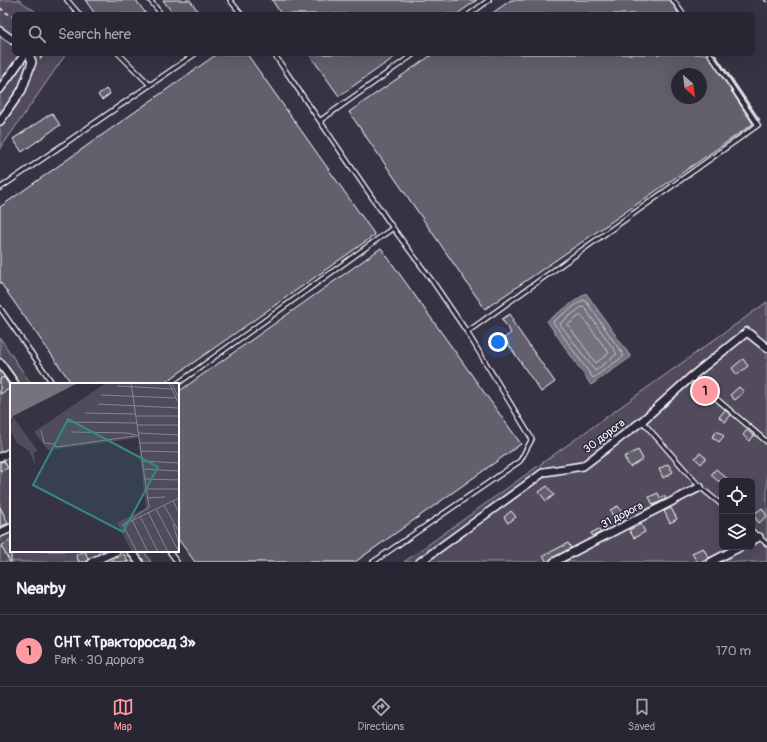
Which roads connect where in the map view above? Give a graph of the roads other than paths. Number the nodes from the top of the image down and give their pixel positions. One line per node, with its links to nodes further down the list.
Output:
1 (67, 0): 6 (lane)
2 (150, 0): 7 (lane)
3 (230, 0): 8 (lane)
4 (489, 0): 9 (lane)
5 (673, 0): 10 (lane)
6 (77, 12)
7 (159, 12)
8 (240, 12)
9 (473, 12)
10 (682, 12)
11 (0, 31): 12 (street)
12 (12, 40)
13 (24, 56): 21 (street)
14 (30, 56): 23 (street)
15 (121, 56): 20 (lane)
16 (192, 56): 20 (lane)
17 (275, 56): 22 (lane)
18 (411, 56): 22 (lane)
19 (711, 56): 27 (lane)
20 (150, 85): 24 (lane)
21 (0, 89)
22 (321, 120): 25 (lane)
23 (0, 121)
24 (0, 188)
25 (393, 228): 27 (lane); 34 (lane)
26 (0, 308): 33 (lane)
27 (467, 332): 54 (lane)
28 (767, 348): 31 (street, 30 дорога)
29 (0, 363): 30 (street)
30 (3, 373): 32 (street)
31 (691, 377): 35 (street, 30 дорога); 36 (lane)
32 (14, 383)
33 (52, 383)
34 (178, 383)
35 (642, 421): 39 (lane); 55 (street, 30 дорога)
36 (767, 442)
37 (10, 452): 38 (street)
38 (0, 457)
39 (700, 487): 40 (lane); 56 (street, 31 дорога)
40 (719, 503)
41 (10, 528): 42 (street)
42 (0, 533)
43 (755, 534): 44 (lane)
44 (759, 537): 45 (street); 46 (lane)
45 (755, 539)
46 (767, 544)
47 (734, 550): 57 (street)
48 (114, 552): 51 (street)
49 (132, 552): 52 (street)
50 (170, 552): 53 (lane)
51 (92, 562)
52 (139, 562)
53 (177, 562)
54 (373, 562)
55 (420, 562)
56 (554, 562)
57 (711, 562)

